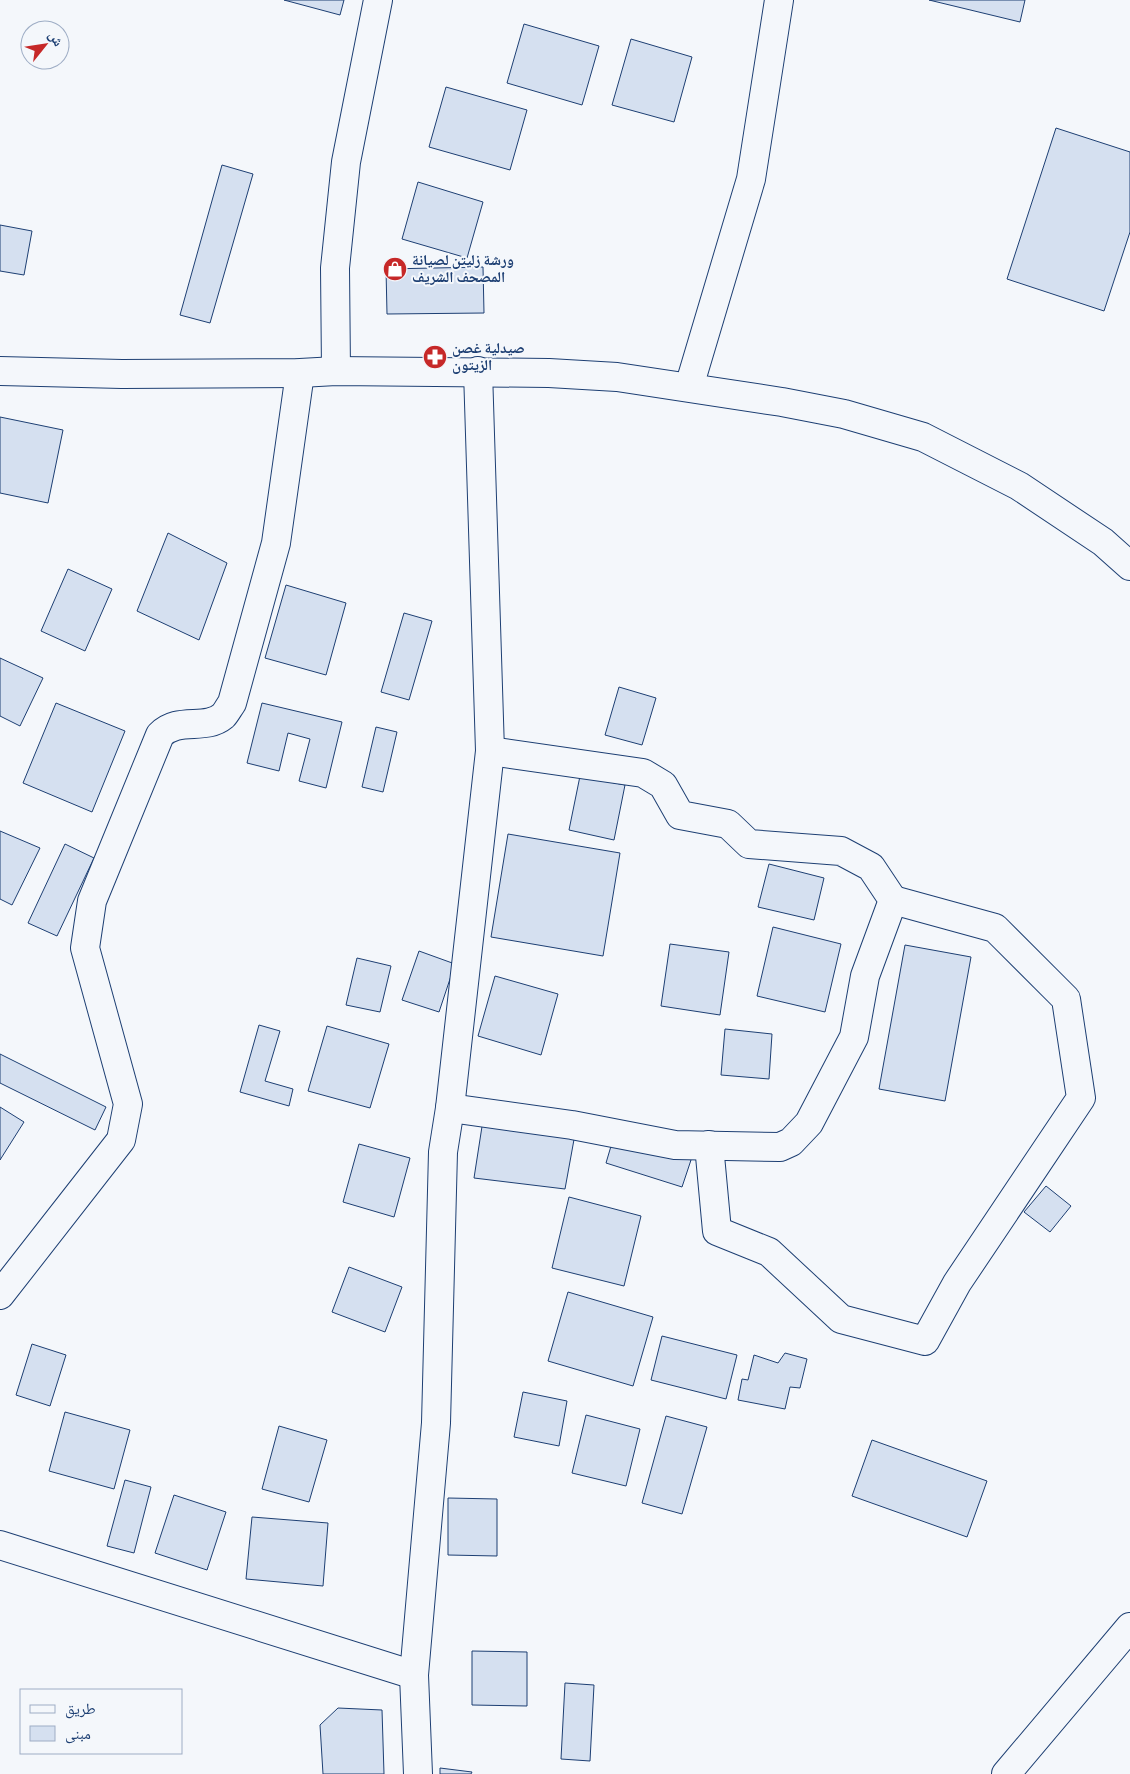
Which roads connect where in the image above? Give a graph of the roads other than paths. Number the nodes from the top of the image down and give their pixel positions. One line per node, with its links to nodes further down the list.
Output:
1 (378, 0): 4 (street)
2 (779, 0): 7 (street)
3 (0, 371): 6 (street)
4 (336, 371): 5 (street); 6 (street)
5 (478, 371): 7 (street); 9 (street)
6 (300, 373): 13 (street)
7 (689, 386): 8 (street)
8 (1130, 566)
9 (490, 751): 10 (street); 11 (street)
10 (893, 900): 12 (street); 12 (street)
11 (450, 1108): 12 (street); 16 (street)
12 (709, 1145)
13 (0, 1295)
14 (0, 1545): 16 (street)
15 (1130, 1627): 18 (street)
16 (414, 1675): 17 (street)
17 (418, 1774)
18 (1006, 1774)

